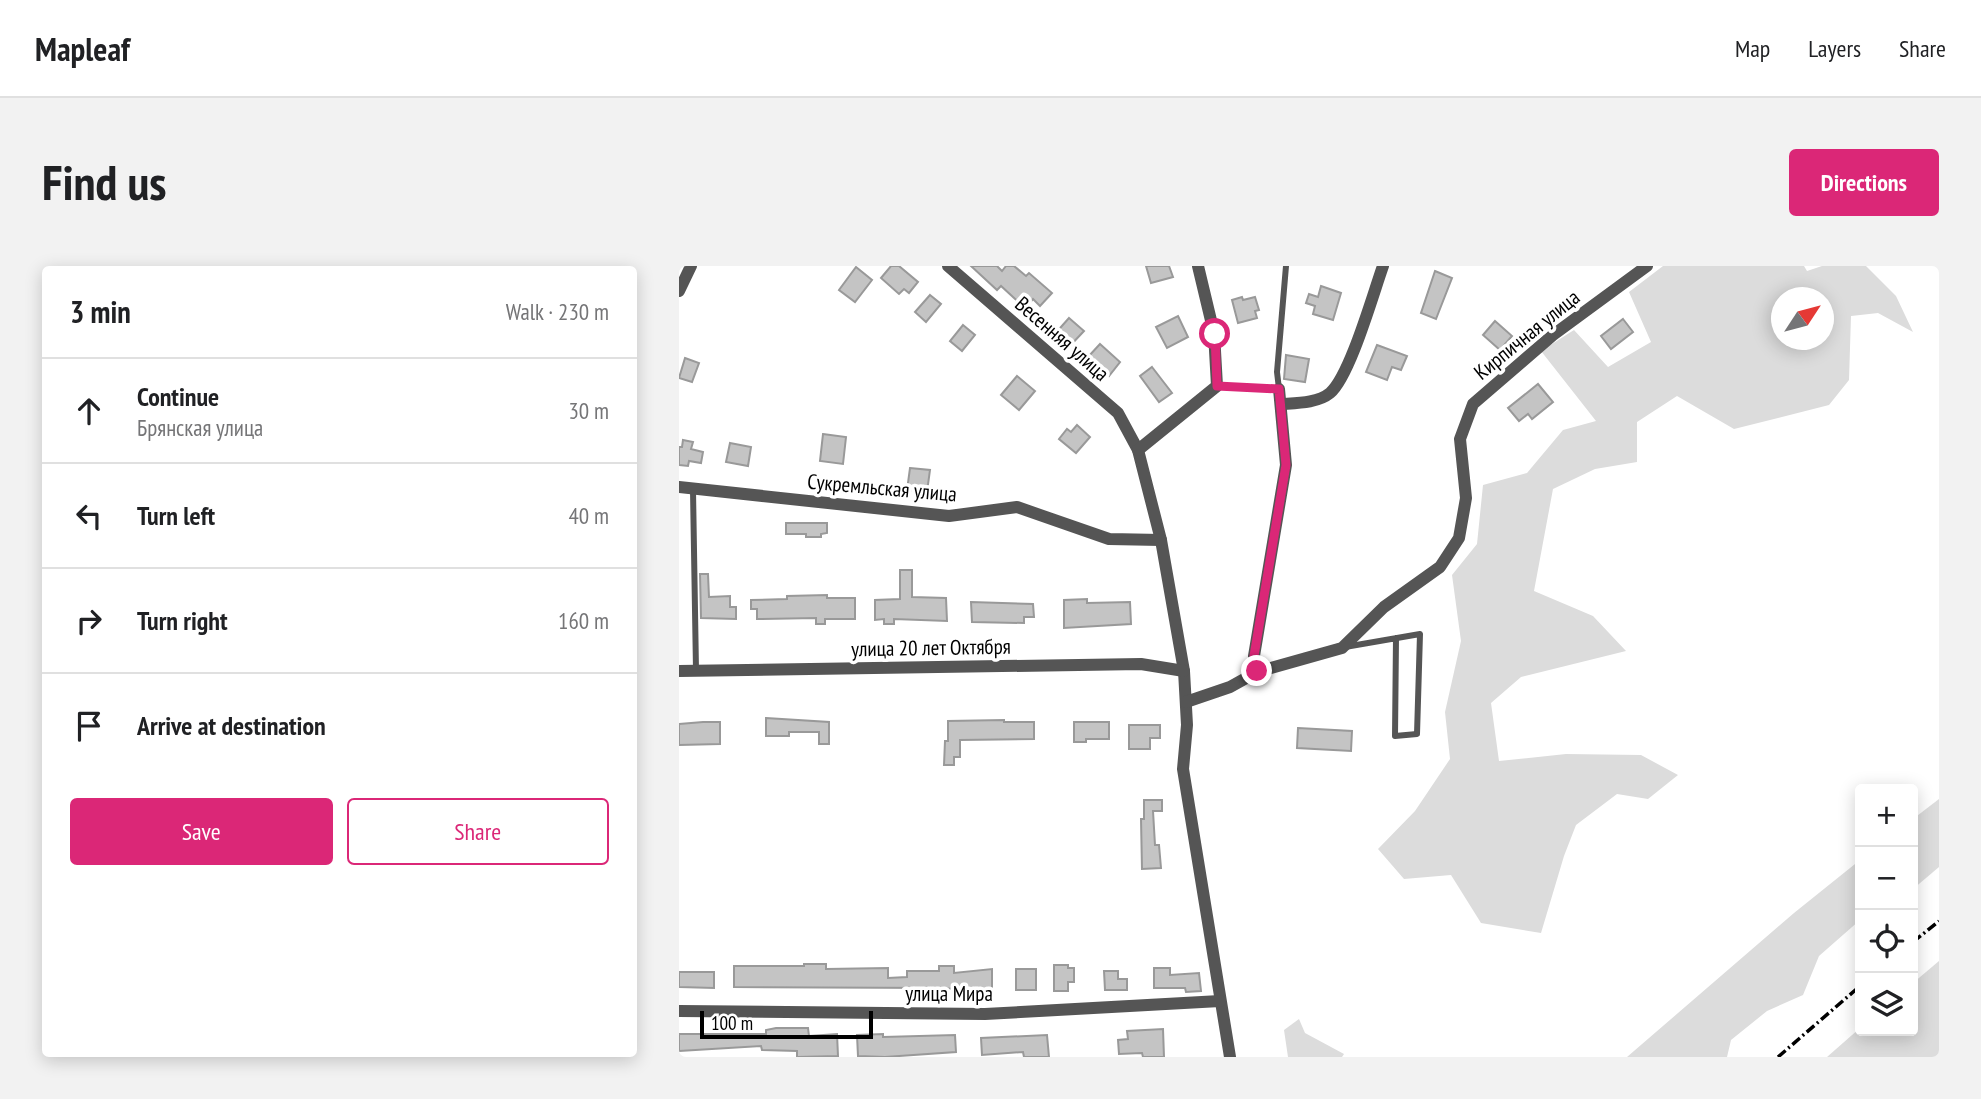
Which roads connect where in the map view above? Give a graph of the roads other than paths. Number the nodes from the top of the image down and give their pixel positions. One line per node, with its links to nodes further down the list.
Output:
1 (691, 266): 7 (street)
2 (949, 266): 11 (street, Весенняя улица)
3 (1198, 266): 8 (street)
4 (1286, 266): 9 (lane)
5 (1383, 266): 10 (street)
6 (1647, 266): 16 (street, Кирпичная улица)
7 (679, 291)
8 (1217, 386): 9 (lane); 11 (street)
9 (1279, 389): 10 (street)
10 (1282, 404): 20 (street)
11 (1138, 450): 14 (street, Весенняя улица)
12 (679, 487): 13 (street, Сукремльская улица)
13 (693, 490): 14 (street, Сукремльская улица); 18 (lane)
14 (1161, 540): 19 (street, Весенняя улица)
15 (1396, 638): 15 (lane); 16 (lane)
16 (1342, 648): 20 (street, Кирпичная улица)
17 (679, 671): 18 (street, улица 20 лет Октября)
18 (696, 671): 19 (street, улица 20 лет Октября)
19 (1184, 671): 21 (street, Весенняя улица)
20 (1257, 671): 21 (street, Кирпичная улица)
21 (1186, 702): 22 (street, Весенняя улица)
22 (1220, 1001): 23 (street, улица Мира); 24 (street, Весенняя улица)
23 (679, 1011)
24 (1230, 1057)

